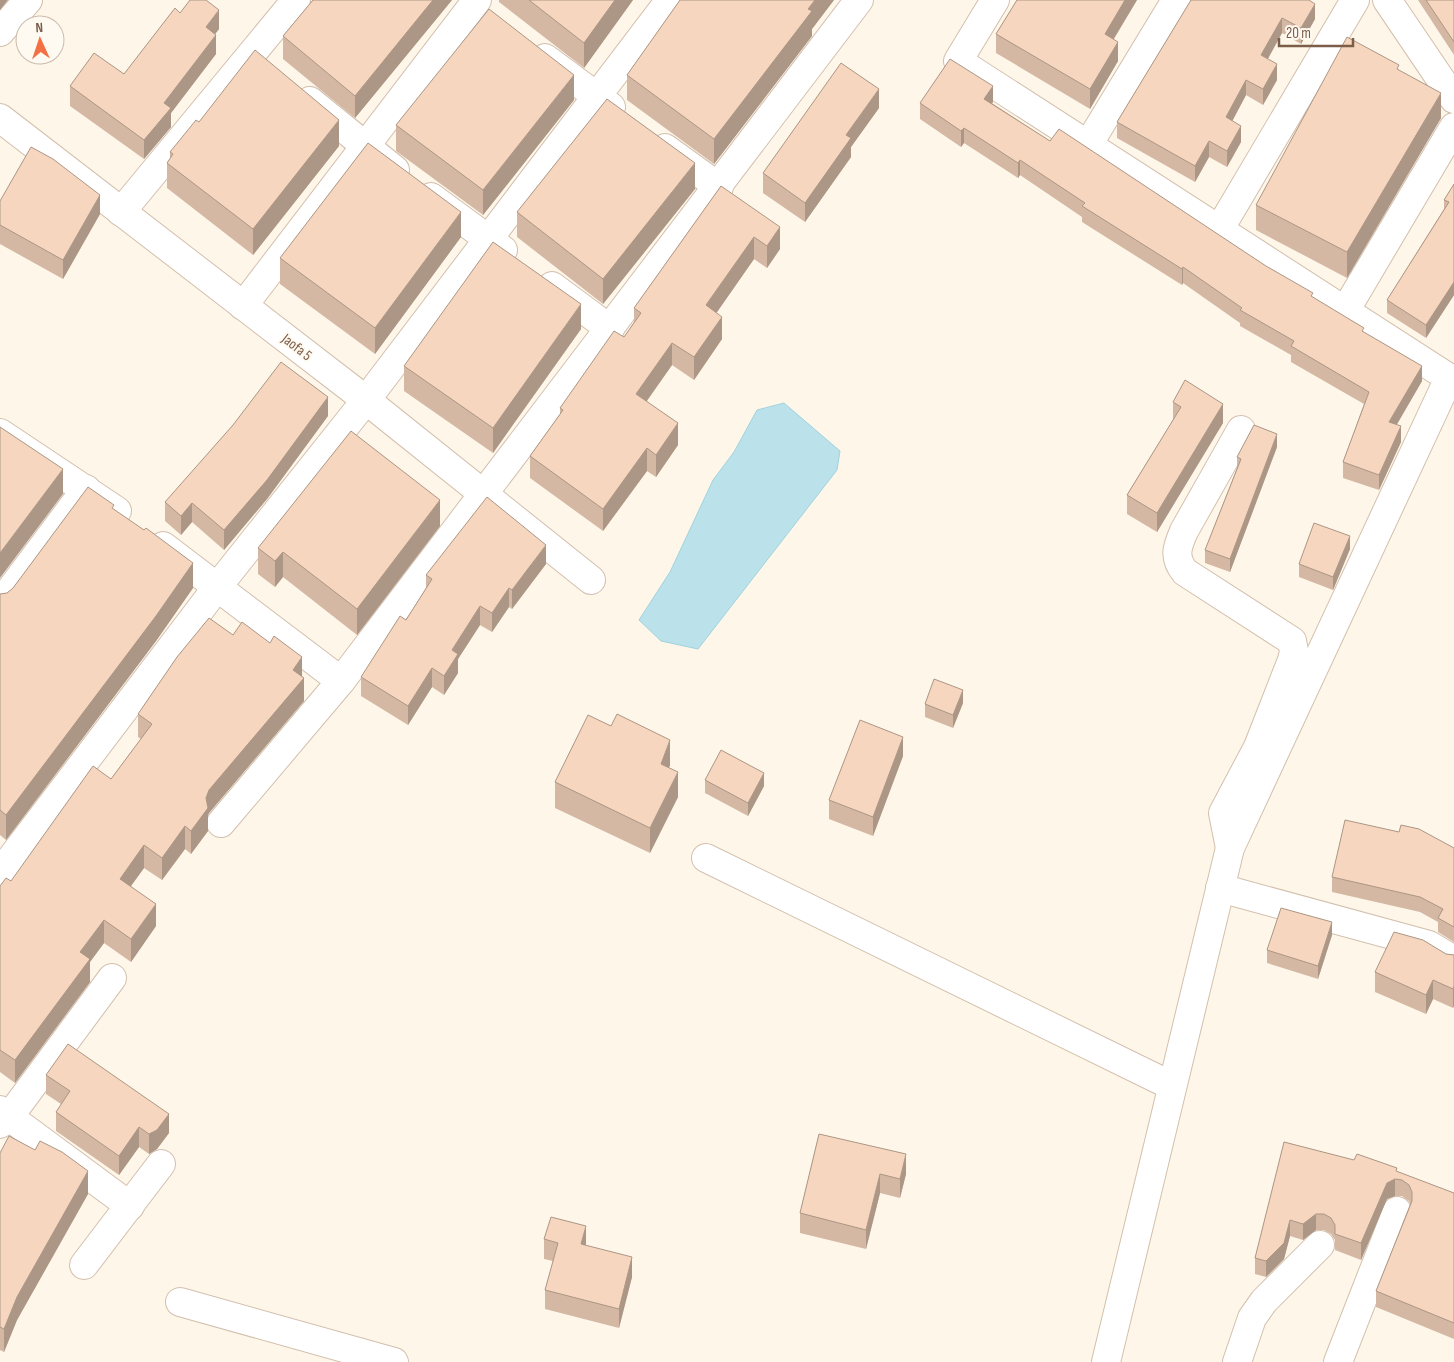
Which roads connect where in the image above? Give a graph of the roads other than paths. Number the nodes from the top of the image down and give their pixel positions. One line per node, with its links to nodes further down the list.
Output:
1 (28, 0): 11 (street)
2 (296, 0): 21 (street)
3 (670, 0): 14 (street)
4 (859, 0): 20 (street)
5 (995, 0): 18 (street)
6 (1176, 0): 18 (street)
7 (1354, 0): 22 (street)
8 (1387, 0): 15 (street)
9 (474, 1): 10 (street); 19 (street)
10 (498, 20)
11 (0, 32)
12 (528, 44): 14 (street)
13 (290, 85): 19 (street)
14 (596, 96): 20 (street); 23 (street)
15 (1454, 99)
16 (0, 118): 21 (street, Jaofa 5)
17 (1454, 127): 25 (street)
18 (1088, 145): 22 (street)
19 (365, 147): 23 (street); 24 (street)
20 (719, 187): 26 (street)
21 (121, 212): 24 (street, Jaofa 5)
22 (1219, 230): 25 (street)
23 (488, 239): 26 (street); 27 (street)
24 (243, 306): 27 (street, Jaofa 5)
25 (1345, 311): 37 (street)
26 (610, 329): 31 (street)
27 (366, 400): 31 (street, Jaofa 5); 33 (street)
28 (1241, 430): 37 (street)
29 (0, 433): 30 (street)
30 (86, 489): 33 (street); 34 (street)
31 (483, 494): 32 (street, Jaofa 5); 35 (street)
32 (591, 580)
33 (218, 586): 35 (street); 39 (street)
34 (0, 604)
35 (341, 682): 36 (street)
36 (221, 823)
37 (1230, 848): 40 (street)
38 (706, 858): 43 (street)
39 (0, 872)
40 (1220, 888): 41 (street); 43 (street)
41 (1454, 960)
42 (112, 978): 44 (street)
43 (1172, 1086): 52 (street)
44 (3, 1117): 46 (street)
45 (161, 1164): 46 (street)
46 (130, 1206): 49 (street)
47 (1397, 1211): 54 (street)
48 (1320, 1245): 53 (street)
49 (84, 1265)
50 (180, 1302): 51 (street)
51 (394, 1362)
52 (1106, 1362)
53 (1237, 1362)
54 (1338, 1362)

